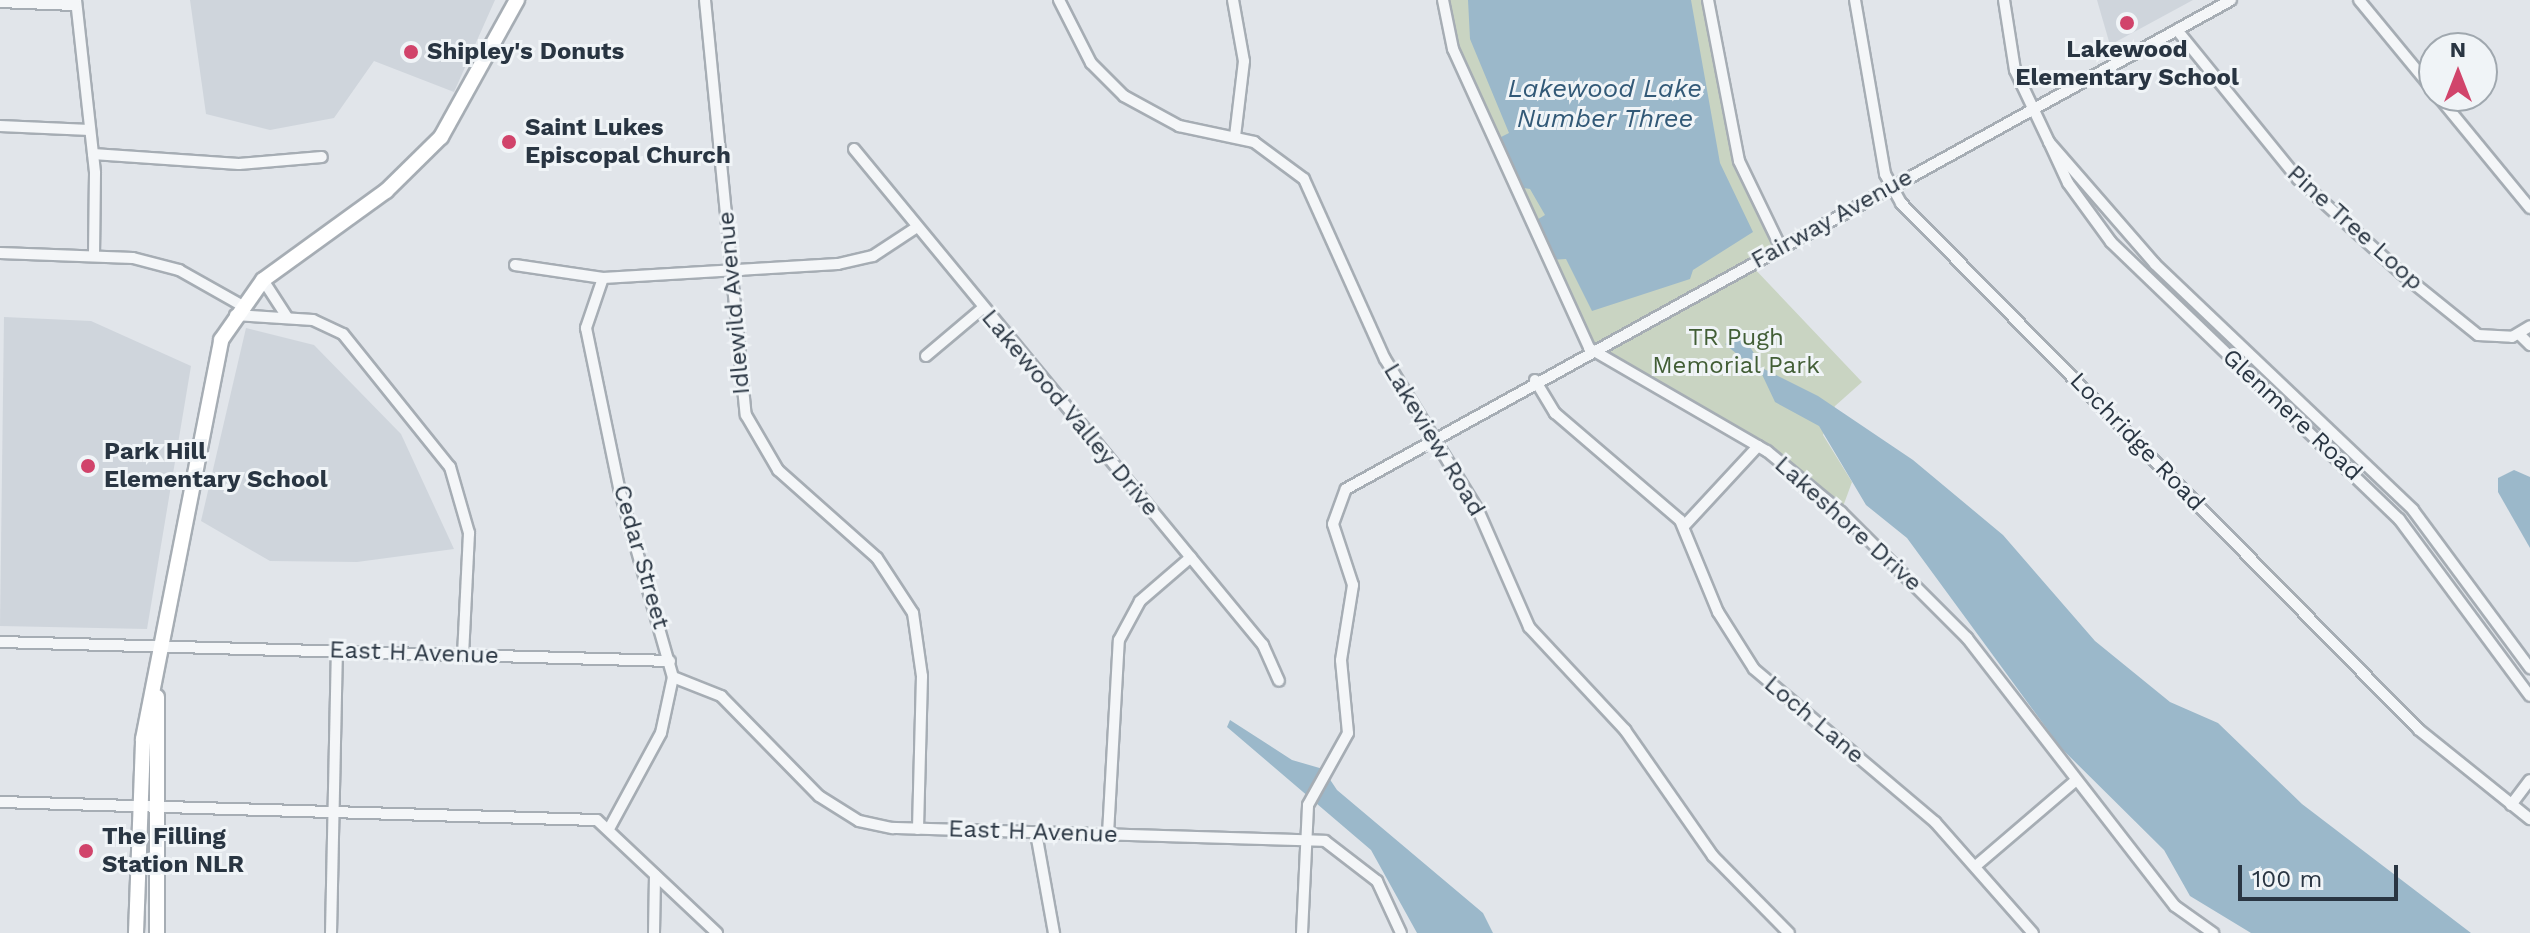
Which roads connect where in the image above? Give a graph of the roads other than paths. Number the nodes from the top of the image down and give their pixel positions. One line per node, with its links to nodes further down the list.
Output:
1 (517, 0): 33 (main road)
2 (705, 0): 31 (street, Idlewild Avenue)
3 (1059, 0): 19 (street, Lakeview Road)
4 (1233, 0): 19 (street)
5 (1443, 0): 40 (street, Lakeshore Drive)
6 (1708, 0): 27 (street)
7 (1855, 0): 24 (street)
8 (2004, 0): 15 (street, Glenmere Road)
9 (2231, 0): 13 (street, Fairway Avenue)
10 (2359, 0): 14 (street)
11 (0, 2): 12 (street)
12 (76, 3): 18 (street)
13 (2177, 30): 15 (street, Fairway Avenue); 38 (street, Pine Tree Loop)
14 (2418, 72)
15 (2030, 108): 20 (street, Glenmere Road); 24 (street, Fairway Avenue)
16 (2451, 112): 25 (street)
17 (0, 126): 18 (street)
18 (90, 130): 22 (street)
19 (1235, 136): 43 (street, Lakeview Road)
20 (2049, 142): 52 (street, Glenmere Road); 55 (street, Glenmere Road)
21 (854, 149): 26 (street, Lakewood Valley Drive)
22 (93, 154): 23 (street); 29 (street)
23 (322, 157)
24 (1890, 187): 27 (street, Fairway Avenue); 59 (street, Lochridge Road)
25 (2530, 208)
26 (917, 227): 31 (street); 34 (street, Lakewood Valley Drive)
27 (1781, 248): 40 (street, Fairway Avenue)
28 (0, 253): 29 (street)
29 (94, 255): 35 (street)
30 (515, 265): 32 (street)
31 (730, 271): 32 (street); 65 (street, Idlewild Avenue)
32 (603, 278): 51 (street, Cedar Street)
33 (263, 280): 35 (main road); 36 (street)
34 (983, 308): 41 (street); 46 (street, Lakewood Valley Drive)
35 (238, 310): 36 (street); 48 (main road)
36 (287, 317): 50 (street)
37 (2530, 326): 38 (street)
38 (2519, 334): 39 (street)
39 (2530, 345)
40 (1592, 348): 42 (street, Fairway Avenue); 44 (street, Lakeshore Drive)
41 (926, 356)
42 (1535, 380): 43 (street, Fairway Avenue); 45 (street, Loch Lane)
43 (1433, 437): 68 (street, Fairway Avenue); 79 (street, Lakeview Road)
44 (1758, 446): 45 (street); 57 (street, Lakeshore Drive)
45 (1684, 526): 69 (street, Loch Lane)
46 (1191, 557): 54 (street, Lakewood Valley Drive); 67 (street)
47 (0, 642): 48 (street, East H Avenue)
48 (157, 645): 49 (street, East H Avenue); 60 (main road); 61 (main road)
49 (337, 651): 50 (street, East H Avenue); 62 (street)
50 (463, 655): 51 (street, East H Avenue)
51 (670, 661): 53 (street, Cedar Street)
52 (2530, 668)
53 (673, 677): 64 (street, Cedar Street); 65 (street, East H Avenue)
54 (1279, 681)
55 (2530, 696)
56 (2530, 780): 59 (street)
57 (2074, 782): 69 (street); 81 (street, Lakeshore Drive)
58 (0, 802): 60 (street)
59 (2511, 805): 63 (street, Lochridge Road)
60 (140, 806): 61 (street); 71 (main road)
61 (157, 807): 62 (street); 72 (main road)
62 (334, 812): 64 (street); 73 (street)
63 (2530, 819)
64 (610, 827): 70 (street)
65 (918, 829): 66 (street, East H Avenue)
66 (1036, 833): 67 (street, East H Avenue); 76 (street)
67 (1108, 834): 68 (street, East H Avenue)
68 (1306, 840): 77 (street); 78 (street, East H Avenue)
69 (1978, 864): 80 (street, Loch Lane)
70 (655, 875): 74 (street); 75 (street)
71 (136, 933)
72 (157, 933)
73 (331, 933)
74 (654, 933)
75 (717, 933)
76 (1054, 933)
77 (1302, 933)
78 (1401, 933)
79 (1789, 933)
80 (2033, 933)
81 (2213, 933)

